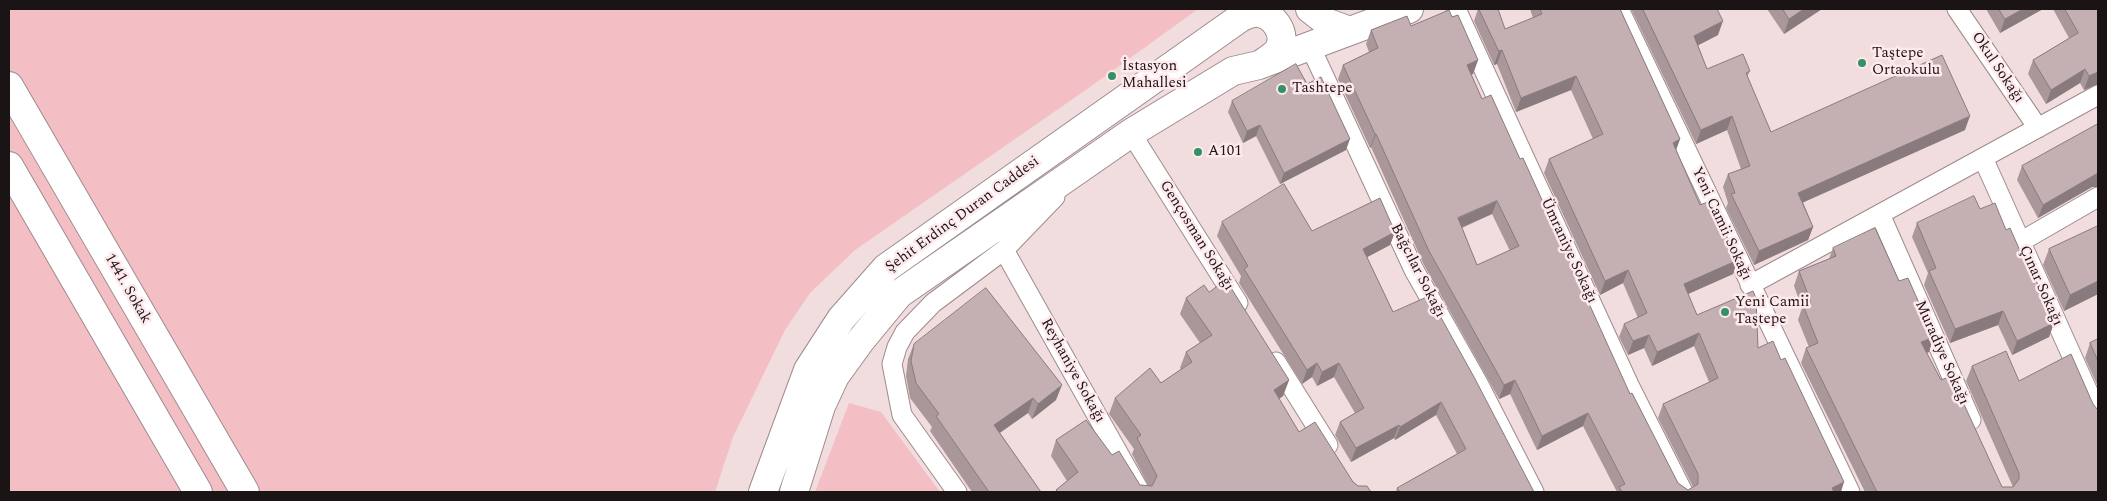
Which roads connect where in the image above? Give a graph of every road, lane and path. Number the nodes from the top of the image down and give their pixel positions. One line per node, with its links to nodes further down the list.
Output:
1 (1310, 9): 7 (main road)
2 (1409, 9): 7 (main road, Şehit Erdinç Duran Caddesi)
3 (1456, 9): 34 (street, Ümraniye Sokağı)
4 (1619, 9): 21 (street, Yeni Camii Sokağı)
5 (1957, 9): 12 (street, Okul Sokağı)
6 (1244, 13): 9 (main road); 29 (main road, Şehit Erdinç Duran Caddesi)
7 (1348, 30): 8 (main road, Şehit Erdinç Duran Caddesi)
8 (1310, 46): 9 (main road, Şehit Erdinç Duran Caddesi); 33 (street, Bağcılar Sokağı)
9 (1259, 65): 13 (main road, Şehit Erdinç Duran Caddesi)
10 (9, 86): 28 (main road, 1441. Sokak)
11 (2098, 95): 12 (street)
12 (2038, 128): 14 (street)
13 (1131, 133): 15 (main road, Şehit Erdinç Duran Caddesi); 22 (street, Gençosman Sokağı)
14 (1982, 158): 18 (street); 19 (street, Çınar Sokağı)
15 (1087, 163): 20 (street); 30 (main road, Şehit Erdinç Duran Caddesi)
16 (9, 166): 27 (main road)
17 (2098, 197): 19 (street)
18 (1880, 214): 21 (street); 25 (street, Muradiye Sokağı)
19 (2020, 242): 24 (street, Çınar Sokağı)
20 (1004, 250): 31 (street); 32 (street, Reyhaniye Sokağı)
21 (1750, 285): 35 (street, Yeni Camii Sokağı)
22 (1247, 317)
23 (1268, 350): 26 (street)
24 (2098, 414)
25 (1979, 438)
26 (1336, 459)
27 (198, 492)
28 (244, 492)
29 (763, 492)
30 (794, 492)
31 (957, 492)
32 (1140, 492)
33 (1534, 492)
34 (1683, 492)
35 (1850, 492)

